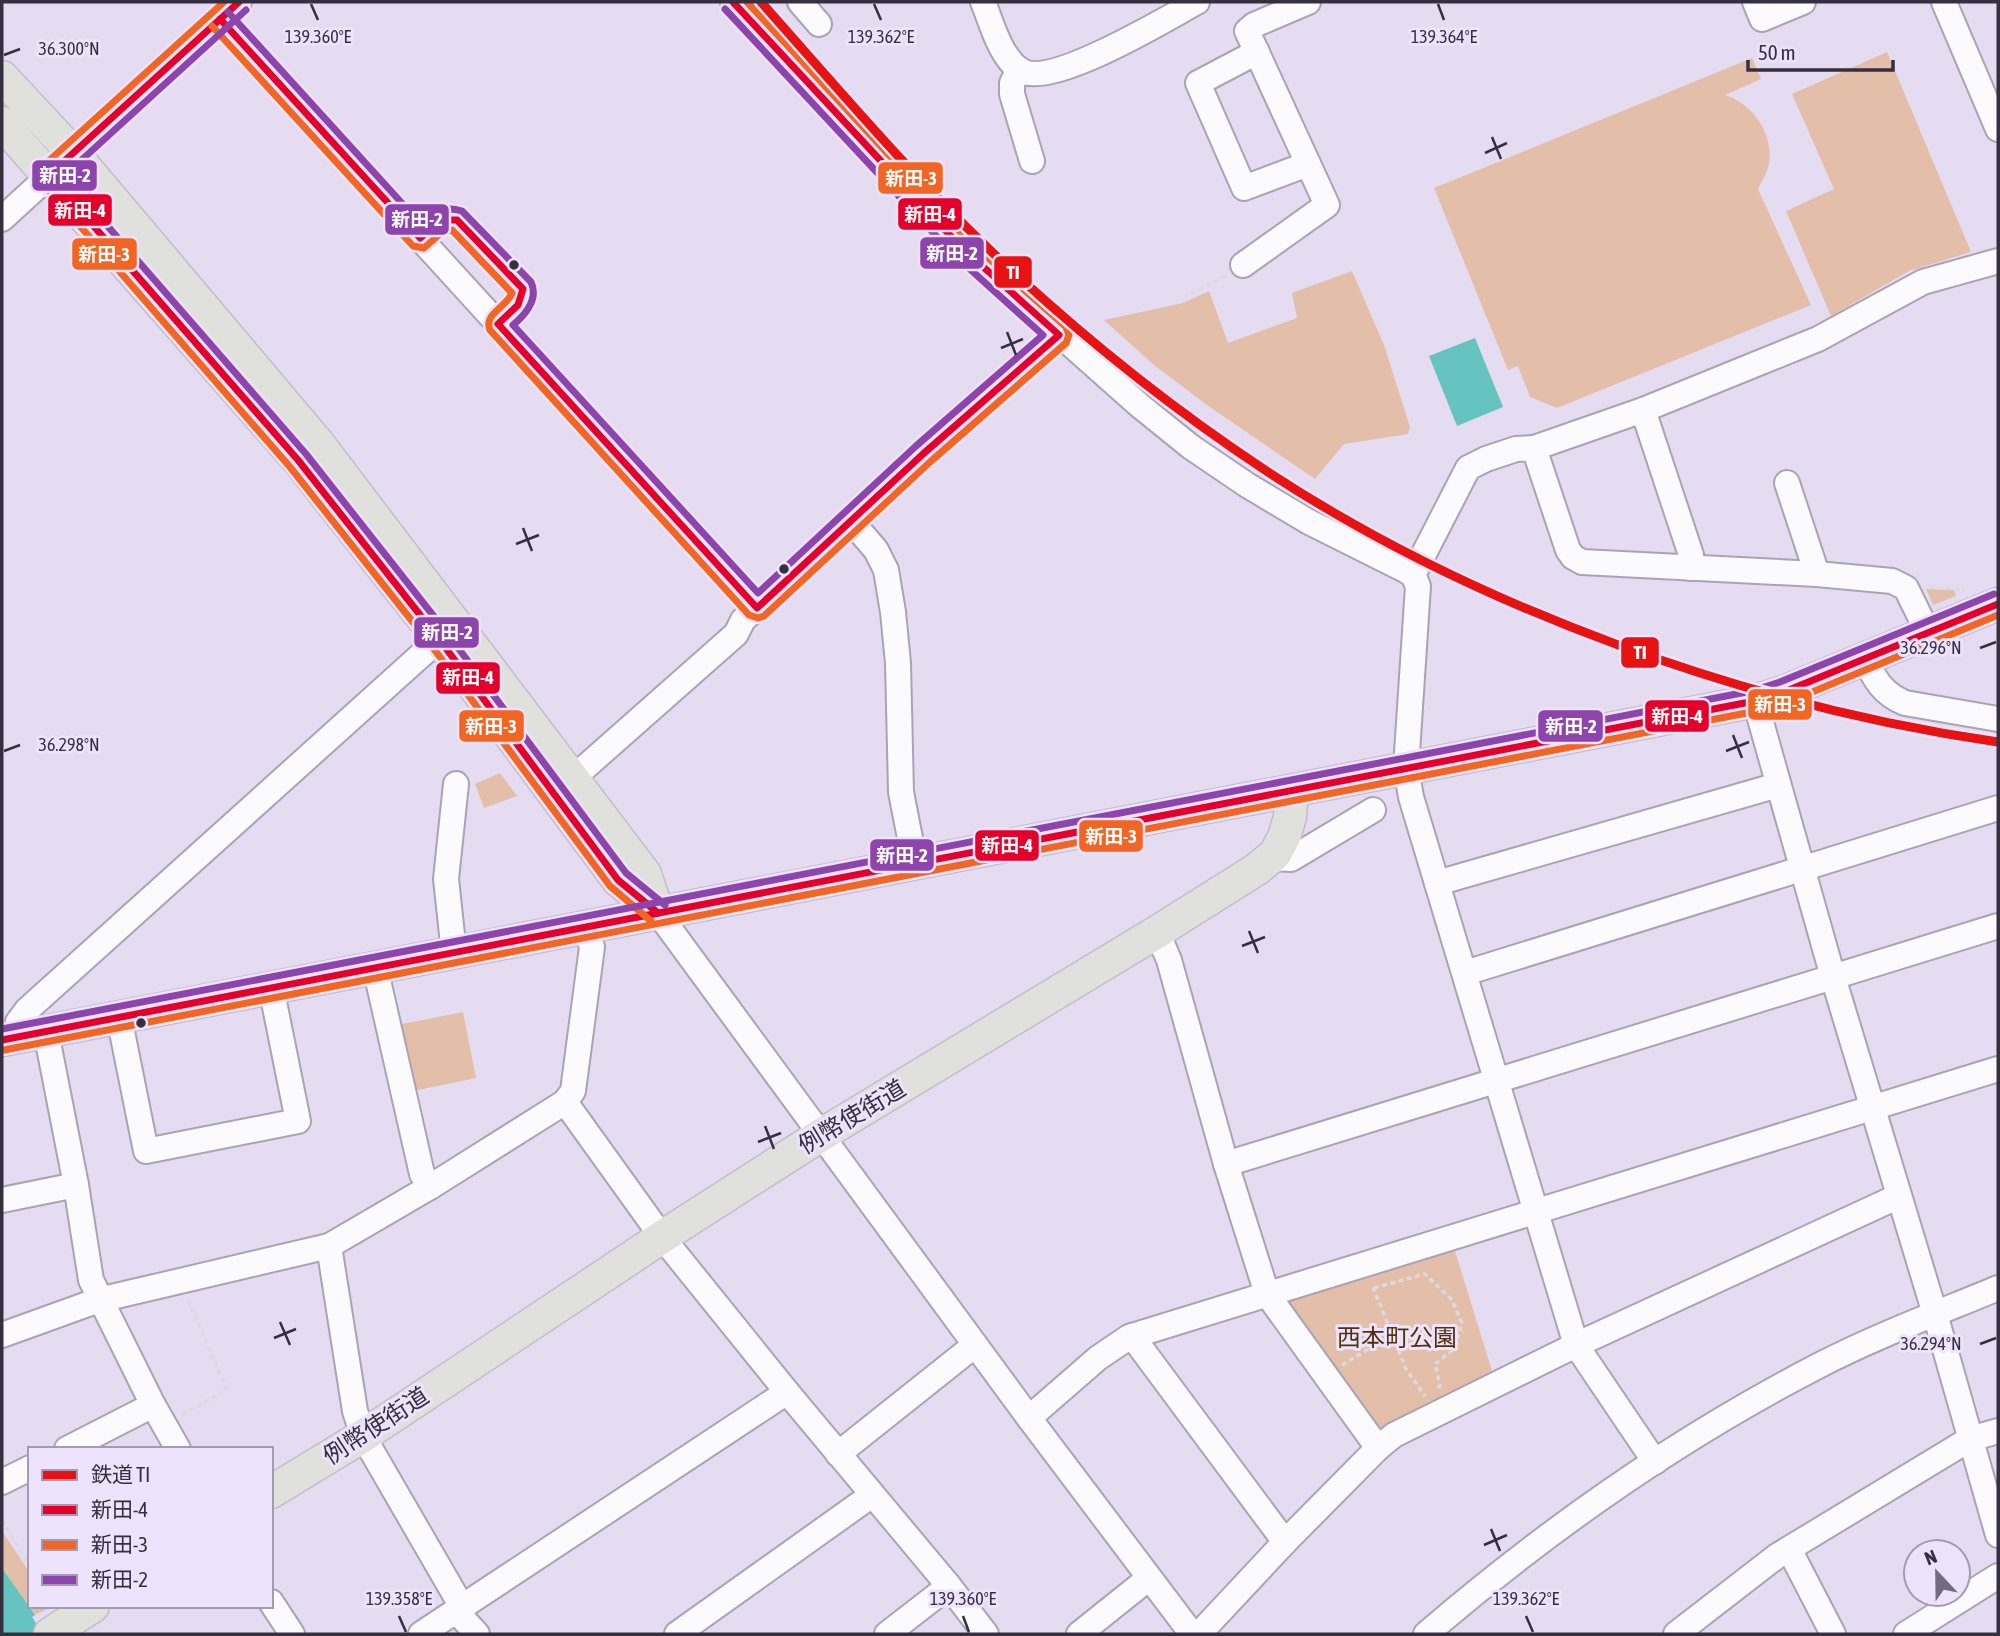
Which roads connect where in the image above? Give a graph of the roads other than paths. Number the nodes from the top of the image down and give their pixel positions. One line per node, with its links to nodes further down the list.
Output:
1 (239, 2): 10 (street)
2 (733, 2): 26 (street)
3 (800, 2): 11 (street)
4 (983, 2): 13 (street)
5 (1197, 2): 13 (street)
6 (1305, 2): 12 (street)
7 (1803, 2): 9 (street)
8 (1953, 4): 16 (street)
9 (1759, 10)
10 (220, 19): 17 (street); 22 (street)
11 (819, 24)
12 (1257, 52): 19 (street); 19 (street)
13 (1019, 69): 18 (street)
14 (2, 77): 17 (main road)
15 (2, 123): 20 (main road)
16 (1998, 129)
17 (73, 153): 20 (street); 42 (main road)
18 (1031, 161)
19 (1308, 164): 24 (street)
20 (49, 175): 21 (street); 37 (main road)
21 (2, 219)
22 (420, 238): 25 (street); 25 (street)
23 (1998, 261): 27 (street)
24 (1243, 265)
25 (498, 324): 35 (street)
26 (1059, 335): 30 (street); 33 (street)
27 (1643, 410): 28 (street); 31 (street)
28 (1534, 448): 31 (street); 33 (street)
29 (1787, 483): 32 (street)
30 (851, 521): 35 (street); 49 (street)
31 (1691, 568): 32 (street)
32 (1816, 574): 36 (street)
33 (1413, 575): 41 (street)
34 (1998, 604): 36 (main road)
35 (757, 608): 42 (street)
36 (1928, 633): 38 (main road)
37 (439, 639): 52 (main road); 62 (street)
38 (1865, 659): 39 (main road); 40 (street)
39 (1755, 701): 41 (main road); 44 (street)
40 (1998, 719)
41 (1406, 768): 45 (main road); 51 (street)
42 (573, 778): 52 (main road)
43 (456, 784): 56 (street)
44 (1779, 785): 50 (street); 51 (street)
45 (1292, 791): 48 (main road, 例幣使街道); 49 (main road)
46 (1998, 808): 50 (street)
47 (1373, 810): 48 (street)
48 (1270, 858): 55 (main road, 例幣使街道)
49 (915, 864): 52 (main road)
50 (1802, 870): 58 (street); 59 (street)
51 (1437, 883): 58 (street)
52 (658, 914): 53 (main road); 67 (street)
53 (585, 926): 56 (main road); 65 (street)
54 (1998, 926): 59 (street)
55 (1157, 932): 67 (main road, 例幣使街道); 68 (street)
56 (454, 953): 57 (main road)
57 (375, 967): 60 (main road); 70 (street)
58 (1465, 973): 64 (street)
59 (1833, 977): 64 (street); 66 (street)
60 (271, 988): 61 (main road); 61 (street)
61 (119, 1017): 62 (main road)
62 (18, 1028): 69 (street)
63 (1998, 1069): 66 (street)
64 (1499, 1082): 68 (street); 73 (street)
65 (565, 1102): 70 (street); 74 (street)
66 (1872, 1106): 71 (street); 73 (street)
67 (821, 1135): 74 (main road, 例幣使街道); 82 (street)
68 (1226, 1164): 77 (street)
69 (76, 1185): 72 (street); 78 (street)
70 (430, 1187): 75 (street)
71 (1899, 1196): 79 (street); 83 (street)
72 (2, 1200)
73 (1537, 1213): 77 (street); 83 (street)
74 (662, 1237): 84 (street); 88 (main road, 例幣使街道)
75 (329, 1246): 78 (street); 88 (street)
76 (1998, 1288): 79 (street)
77 (1267, 1294): 81 (street); 92 (street)
78 (99, 1300): 80 (street); 85 (street)
79 (1935, 1314): 89 (street); 94 (street)
80 (2, 1335)
81 (1132, 1336): 86 (street); 100 (street)
82 (975, 1345): 86 (street); 93 (street)
83 (1576, 1345): 92 (street); 94 (street)
84 (787, 1392): 93 (street); 107 (street)
85 (153, 1405): 90 (street); 91 (street)
86 (1029, 1418): 103 (street)
87 (1998, 1431): 89 (street)
88 (363, 1436): 97 (main road, 例幣使街道); 107 (street)
89 (1970, 1439): 99 (street); 101 (street)
90 (71, 1447)
91 (177, 1447)
92 (1378, 1448): 100 (street)
93 (838, 1454): 98 (street)
94 (1655, 1462): 118 (street)
95 (28, 1469): 96 (street)
96 (2, 1482)
97 (273, 1491)
98 (872, 1495): 104 (street); 112 (street)
99 (1998, 1535)
100 (1285, 1542): 117 (street)
101 (1789, 1549): 119 (street); 120 (street)
102 (1998, 1576): 121 (street)
103 (1149, 1578): 115 (street); 116 (street)
104 (950, 1586): 113 (street); 114 (street)
105 (273, 1605): 109 (street)
106 (90, 1608): 108 (main road)
107 (459, 1609): 110 (street); 111 (street)
108 (56, 1630)
109 (292, 1634)
110 (421, 1634)
111 (477, 1634)
112 (677, 1634)
113 (887, 1634)
114 (986, 1634)
115 (1079, 1634)
116 (1192, 1634)
117 (1199, 1634)
118 (1426, 1634)
119 (1676, 1634)
120 (1833, 1634)
121 (1906, 1634)

